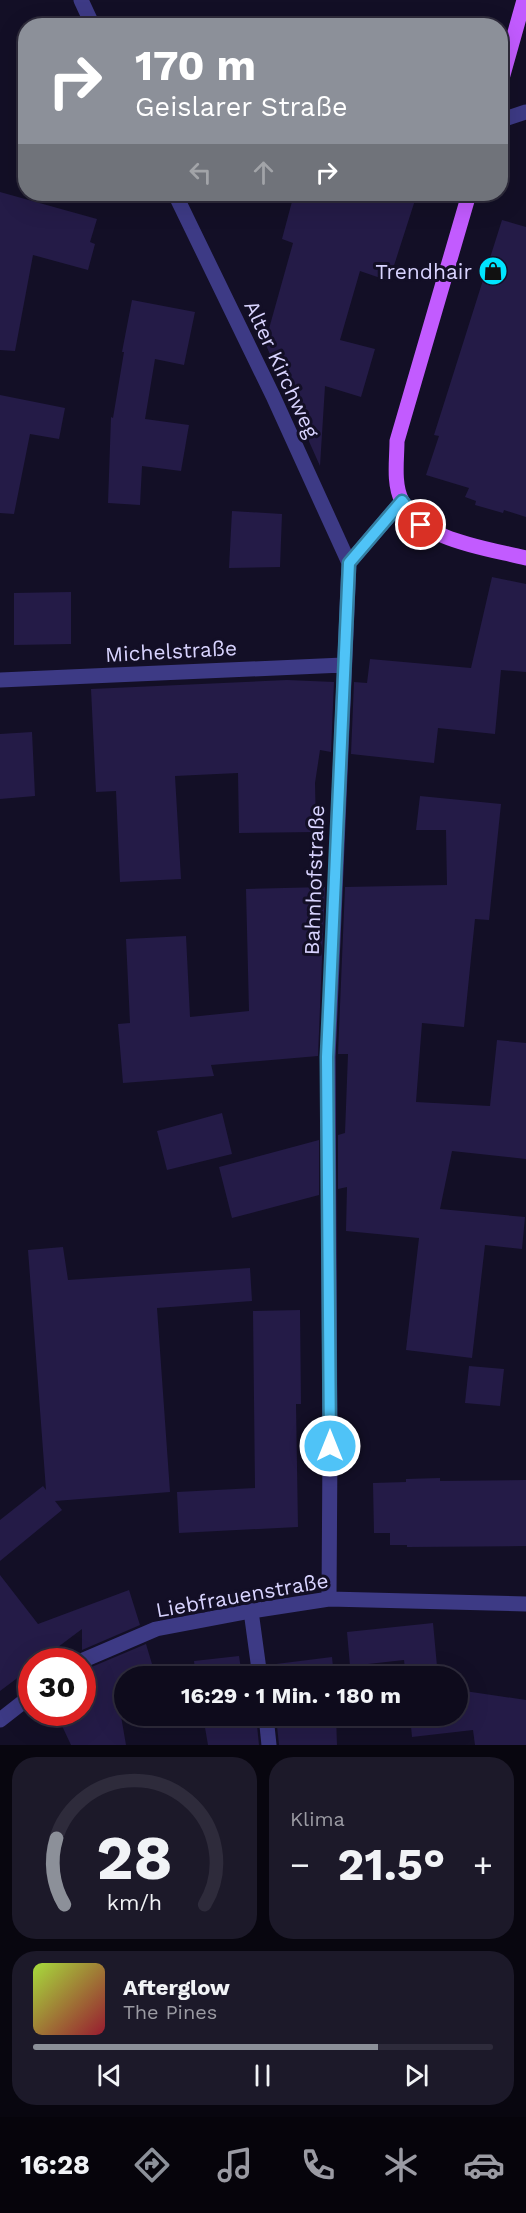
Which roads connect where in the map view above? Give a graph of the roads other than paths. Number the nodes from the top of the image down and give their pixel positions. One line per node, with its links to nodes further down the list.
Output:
1 (81, 0): 3 (street)
2 (524, 0): 4 (main road)
3 (89, 18)
4 (508, 57)
5 (526, 112): 6 (street)
6 (508, 118)
7 (178, 201): 11 (street, Alter Kirchweg)
8 (467, 201): 9 (main road)
9 (402, 501): 10 (main road); 11 (street)
10 (526, 558)
11 (349, 563): 12 (street, Bahnhofstraße)
12 (343, 665): 13 (street, Michelstraße); 14 (street, Bahnhofstraße)
13 (0, 680)
14 (329, 1599): 15 (street, Liebfrauenstraße); 16 (street, Liebfrauenstraße)
15 (526, 1604)
16 (251, 1611): 17 (street, Liebfrauenstraße); 18 (street)
17 (96, 1655)
18 (258, 1666)
19 (18, 1706): 20 (street)
20 (0, 1720)
21 (267, 1726): 22 (street)
22 (269, 1745)

